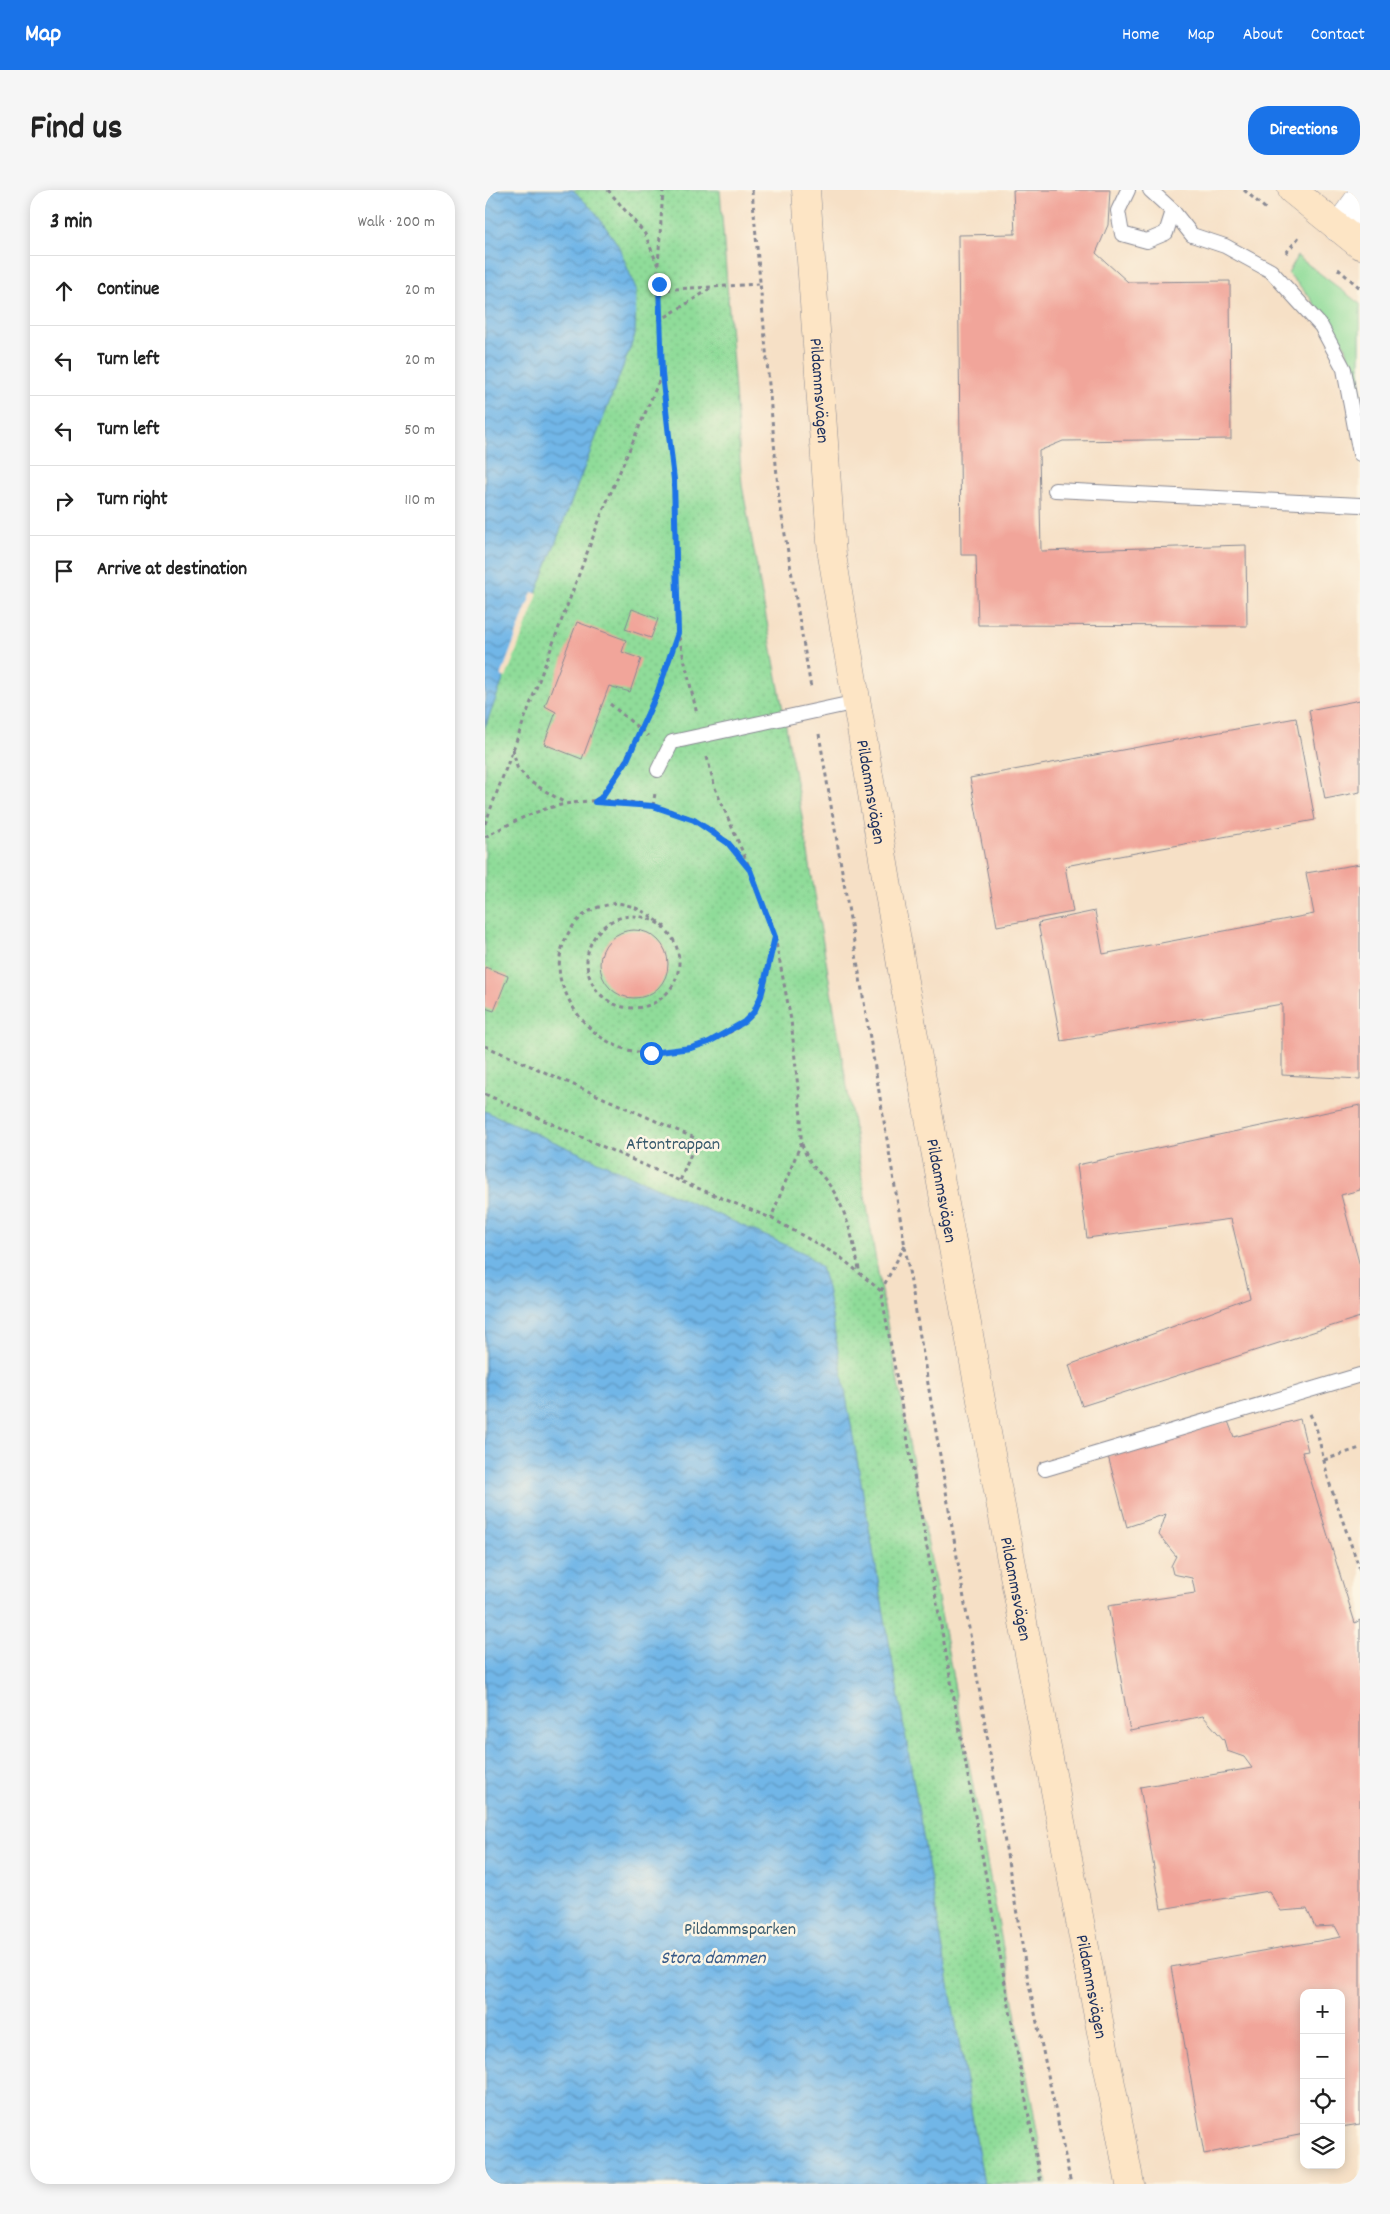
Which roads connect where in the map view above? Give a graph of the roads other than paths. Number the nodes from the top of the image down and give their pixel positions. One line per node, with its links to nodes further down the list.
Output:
1 (806, 190): 12 (main road, Pildammsvägen)
2 (1128, 190): 6 (lane)
3 (1150, 190): 6 (lane)
4 (1292, 190): 7 (main road)
5 (1360, 198): 7 (street)
6 (1173, 211): 9 (lane)
7 (1338, 228): 8 (main road)
8 (1360, 244)
9 (1360, 454)
10 (1055, 490): 11 (lane)
11 (1360, 506)
12 (857, 702): 13 (lane); 16 (main road, Pildammsvägen)
13 (658, 770)
14 (1360, 1375): 15 (lane)
15 (1045, 1469)
16 (1130, 2184)

